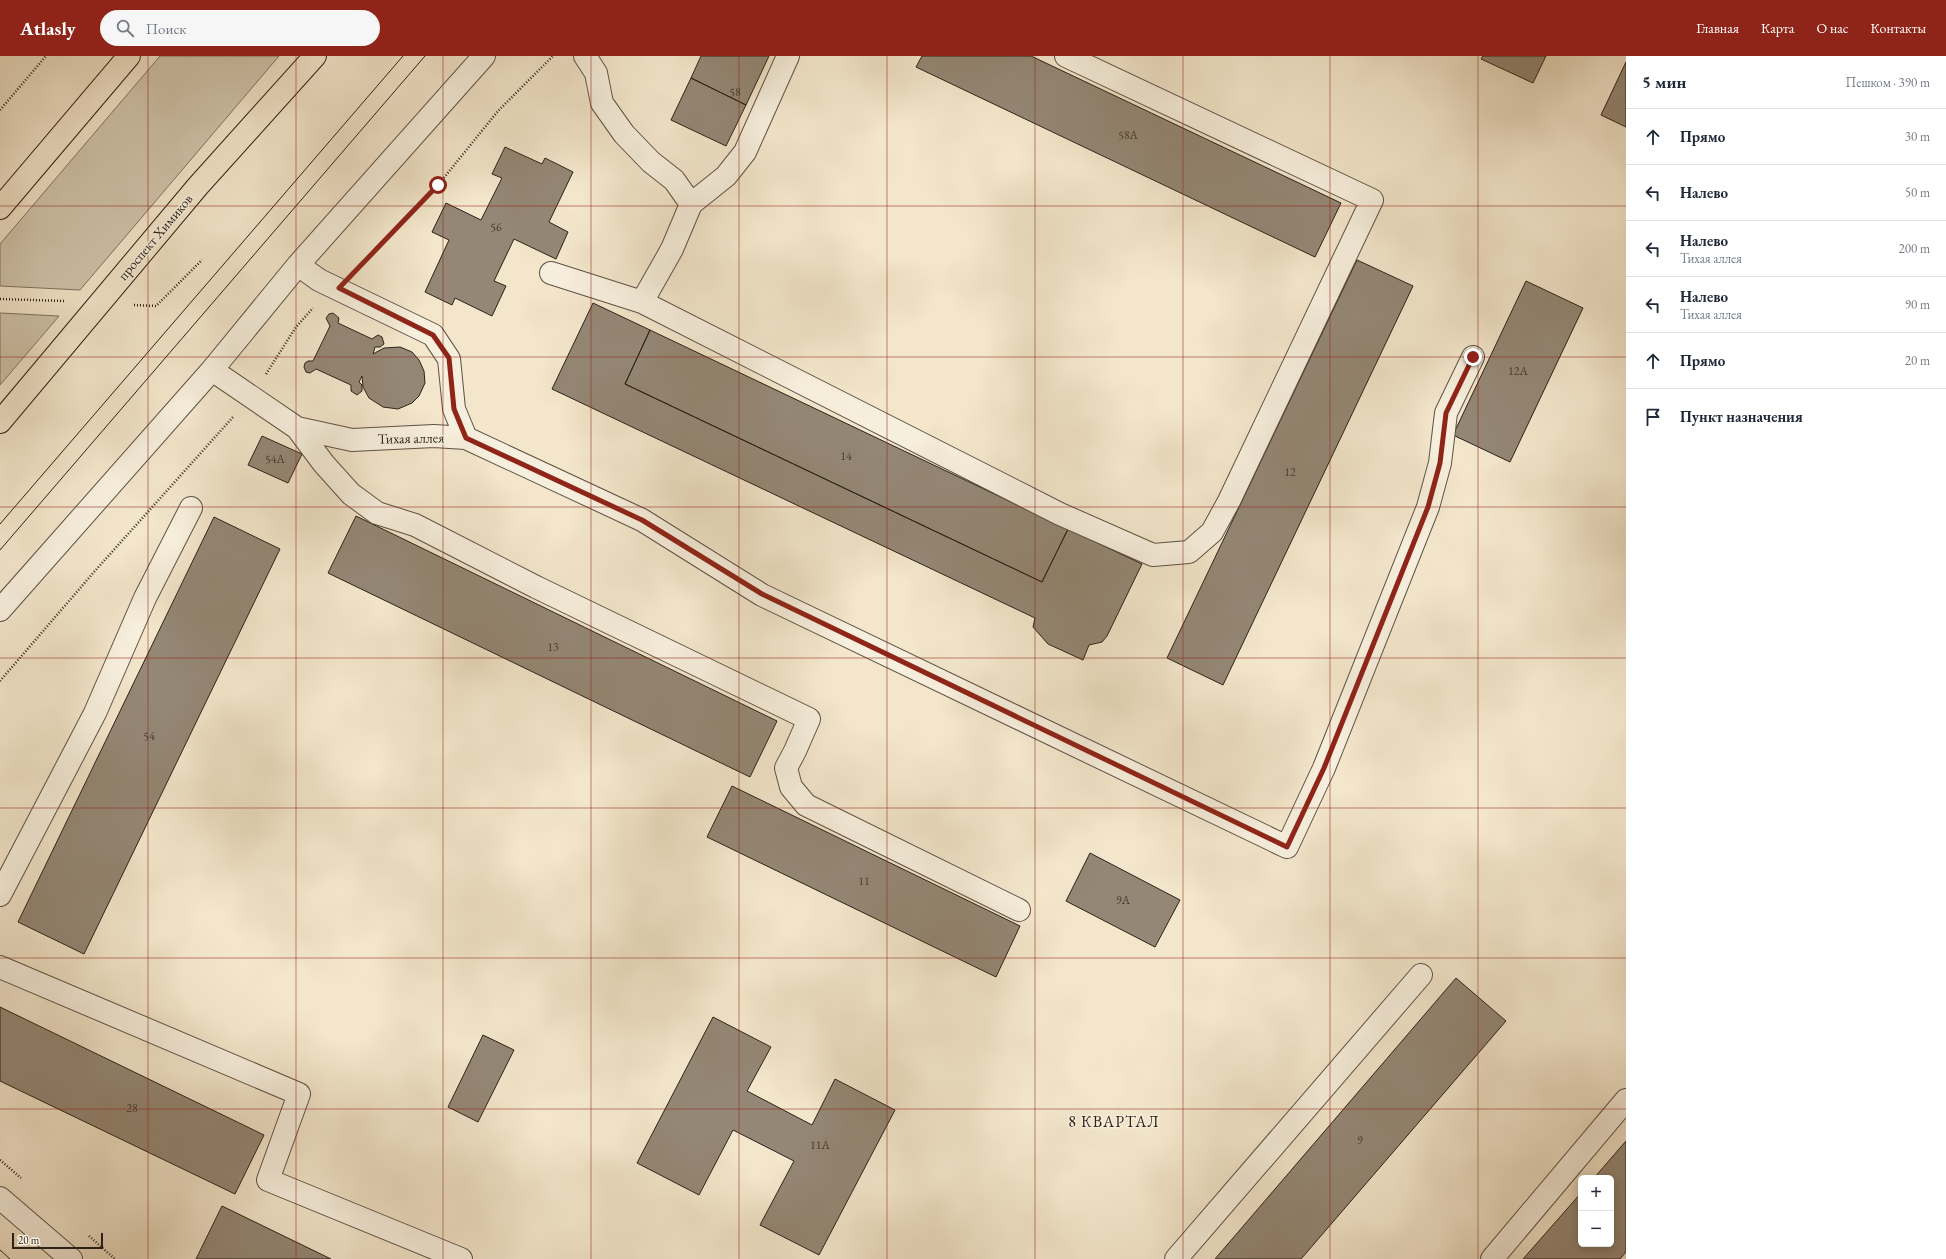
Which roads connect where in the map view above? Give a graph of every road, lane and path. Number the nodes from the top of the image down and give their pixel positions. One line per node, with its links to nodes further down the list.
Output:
1 (46, 56): 9 (path)
2 (129, 56): 11 (main road)
3 (315, 56): 19 (main road, проспект Химиков)
4 (484, 56): 12 (lane)
5 (553, 56): 14 (path)
6 (585, 56): 10 (lane)
7 (788, 56): 10 (lane)
8 (1066, 56): 15 (lane)
9 (0, 110)
10 (691, 204): 15 (lane)
11 (0, 208)
12 (298, 265): 14 (lane); 17 (lane)
13 (551, 273): 15 (lane)
14 (339, 288): 18 (path); 21 (lane)
15 (642, 302)
16 (1473, 357): 21 (lane, Тихая аллея)
17 (212, 370): 18 (lane); 23 (lane)
18 (252, 397): 20 (lane); 24 (path)
19 (0, 422)
20 (296, 428): 21 (lane, Тихая аллея); 26 (lane)
21 (466, 438)
22 (191, 508): 25 (lane)
23 (0, 610)
24 (0, 681)
25 (0, 895)
26 (1019, 910)
27 (0, 967): 32 (lane)
28 (1421, 975): 33 (lane)
29 (1626, 1100): 34 (lane)
30 (0, 1198): 31 (lane)
31 (71, 1259)
32 (461, 1259)
33 (1176, 1259)
34 (1492, 1259)

